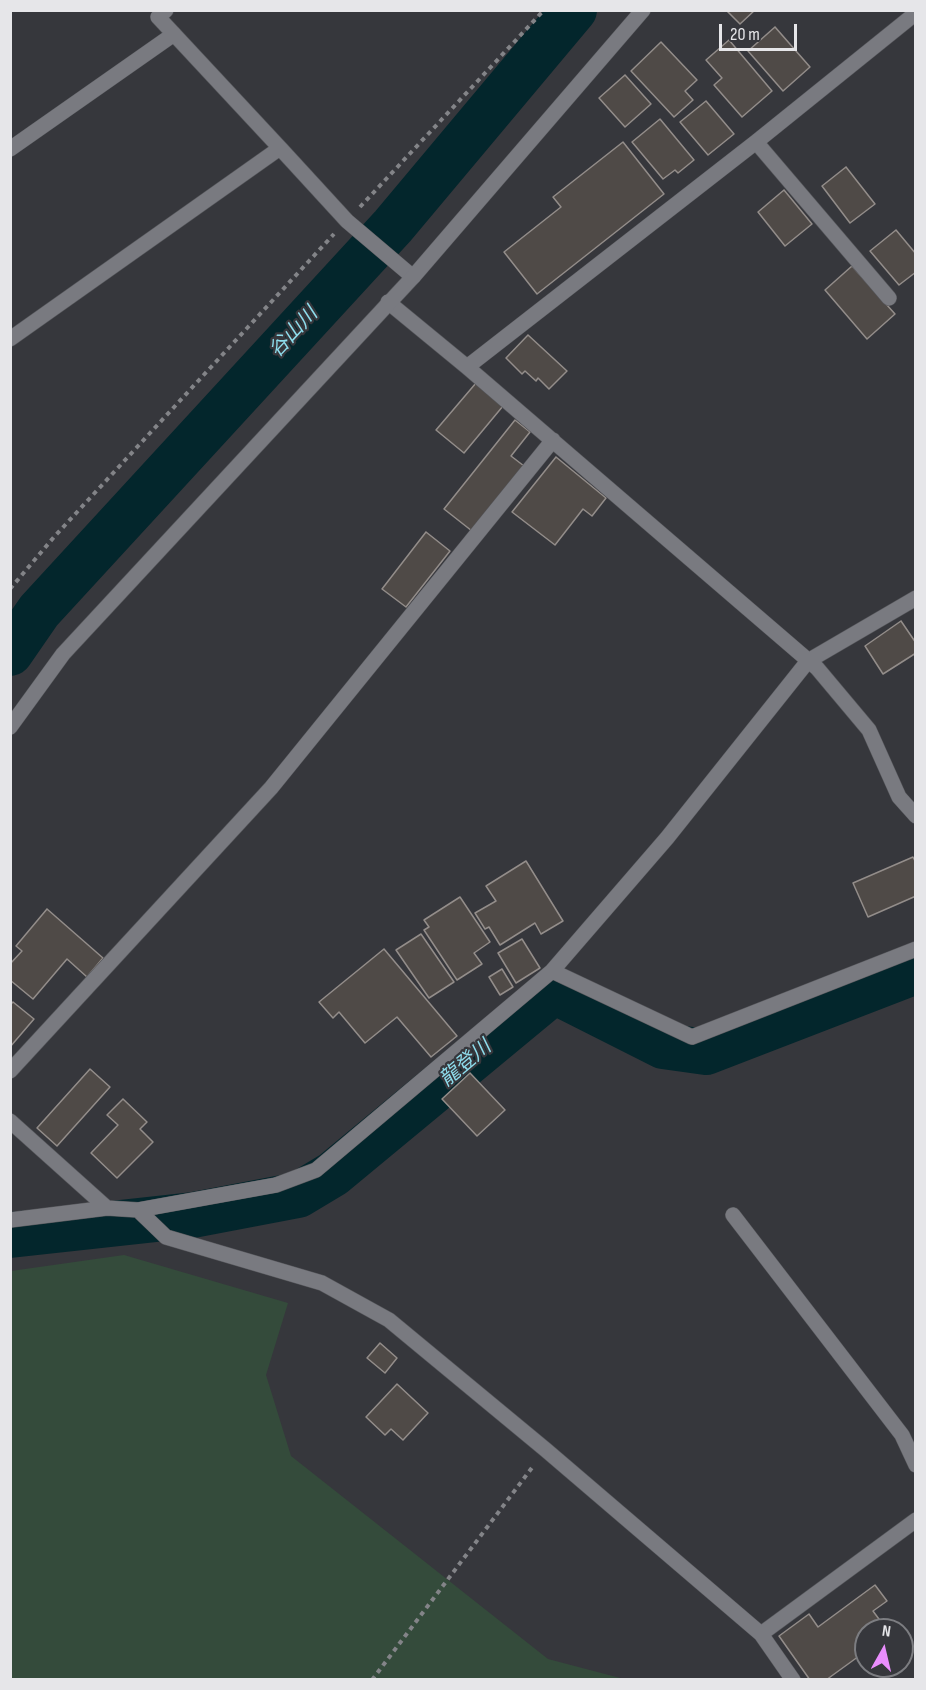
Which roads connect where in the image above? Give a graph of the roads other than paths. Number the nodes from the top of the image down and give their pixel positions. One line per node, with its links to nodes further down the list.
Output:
1 (166, 10): 4 (street)
2 (643, 10): 8 (street)
3 (915, 13): 5 (street)
4 (174, 34): 6 (street); 7 (street)
5 (756, 142): 9 (street); 12 (street)
6 (280, 148): 8 (street); 11 (street)
7 (10, 149)
8 (407, 272): 10 (street)
9 (889, 298)
10 (388, 302): 12 (street); 16 (street)
11 (10, 339)
12 (467, 367): 13 (street)
13 (553, 440): 15 (street); 20 (street)
14 (915, 598): 15 (street)
15 (808, 661): 17 (street); 19 (street)
16 (10, 727)
17 (915, 816)
18 (915, 949): 19 (street)
19 (552, 971): 23 (street)
20 (10, 1071)
21 (10, 1121): 22 (street)
22 (107, 1208): 23 (street); 25 (street)
23 (138, 1210): 28 (street)
24 (733, 1215): 26 (street)
25 (10, 1220)
26 (915, 1465)
27 (915, 1520): 28 (street)
28 (761, 1634): 29 (street)
29 (793, 1680)

